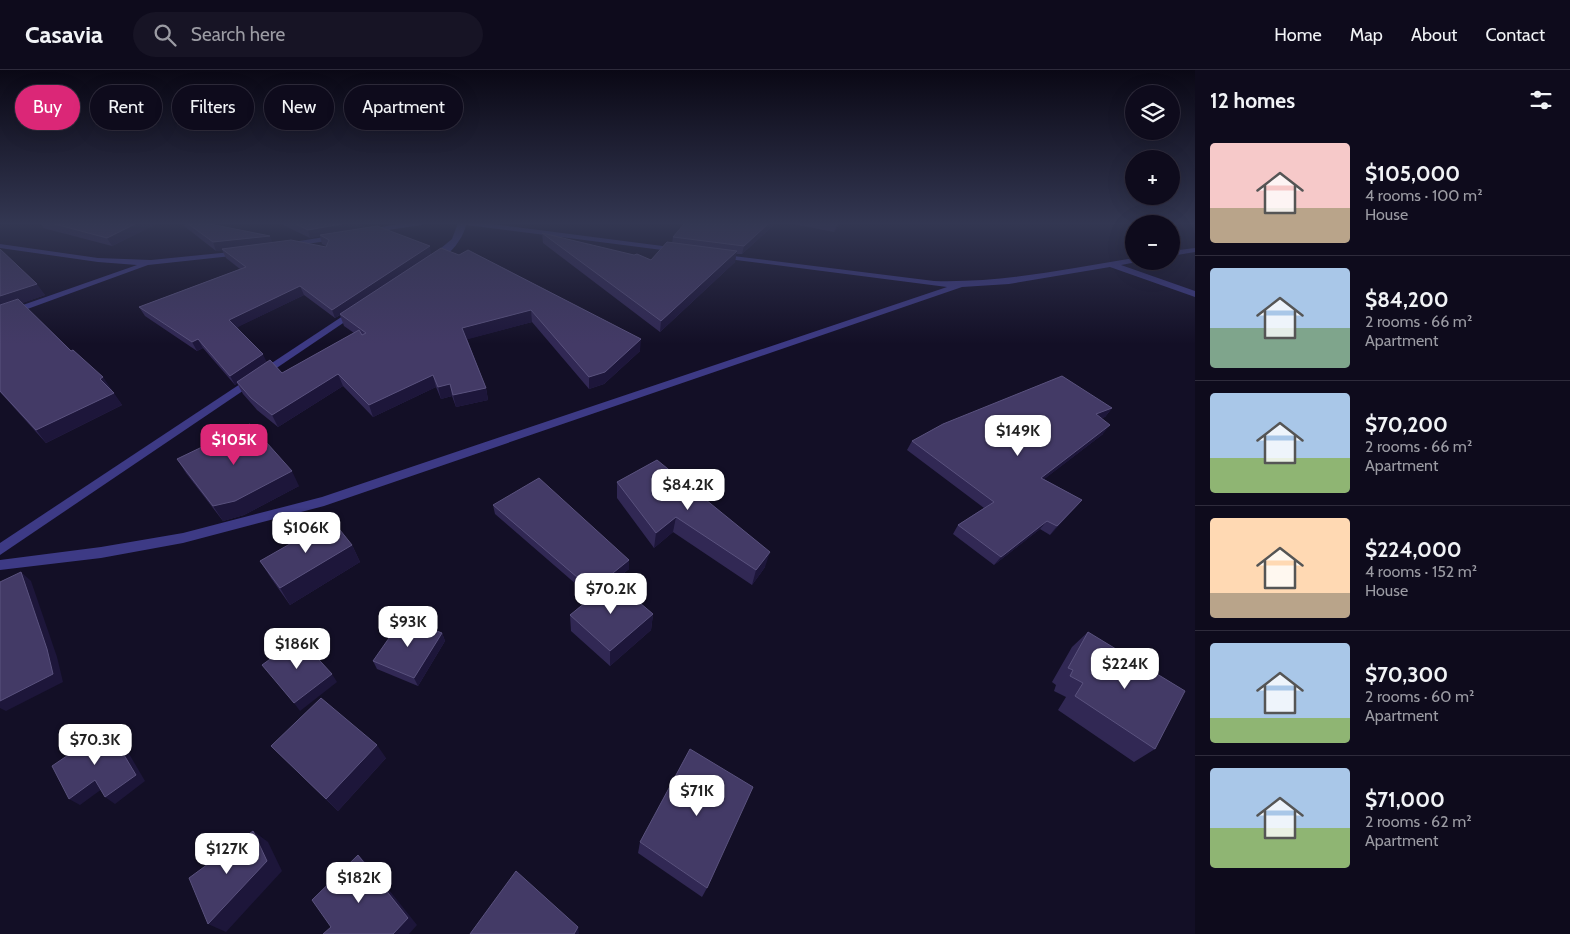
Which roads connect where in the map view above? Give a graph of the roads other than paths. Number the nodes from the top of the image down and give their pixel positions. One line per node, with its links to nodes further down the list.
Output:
1 (151, 263): 10 (street)
2 (426, 263): 6 (street)
3 (776, 263): 7 (street)
4 (1113, 263): 5 (street)
5 (1109, 264): 7 (street); 8 (street)
6 (421, 267)
7 (958, 286): 12 (street)
8 (1195, 294)
9 (363, 306): 11 (street)
10 (0, 316)
11 (0, 550)
12 (0, 565)

